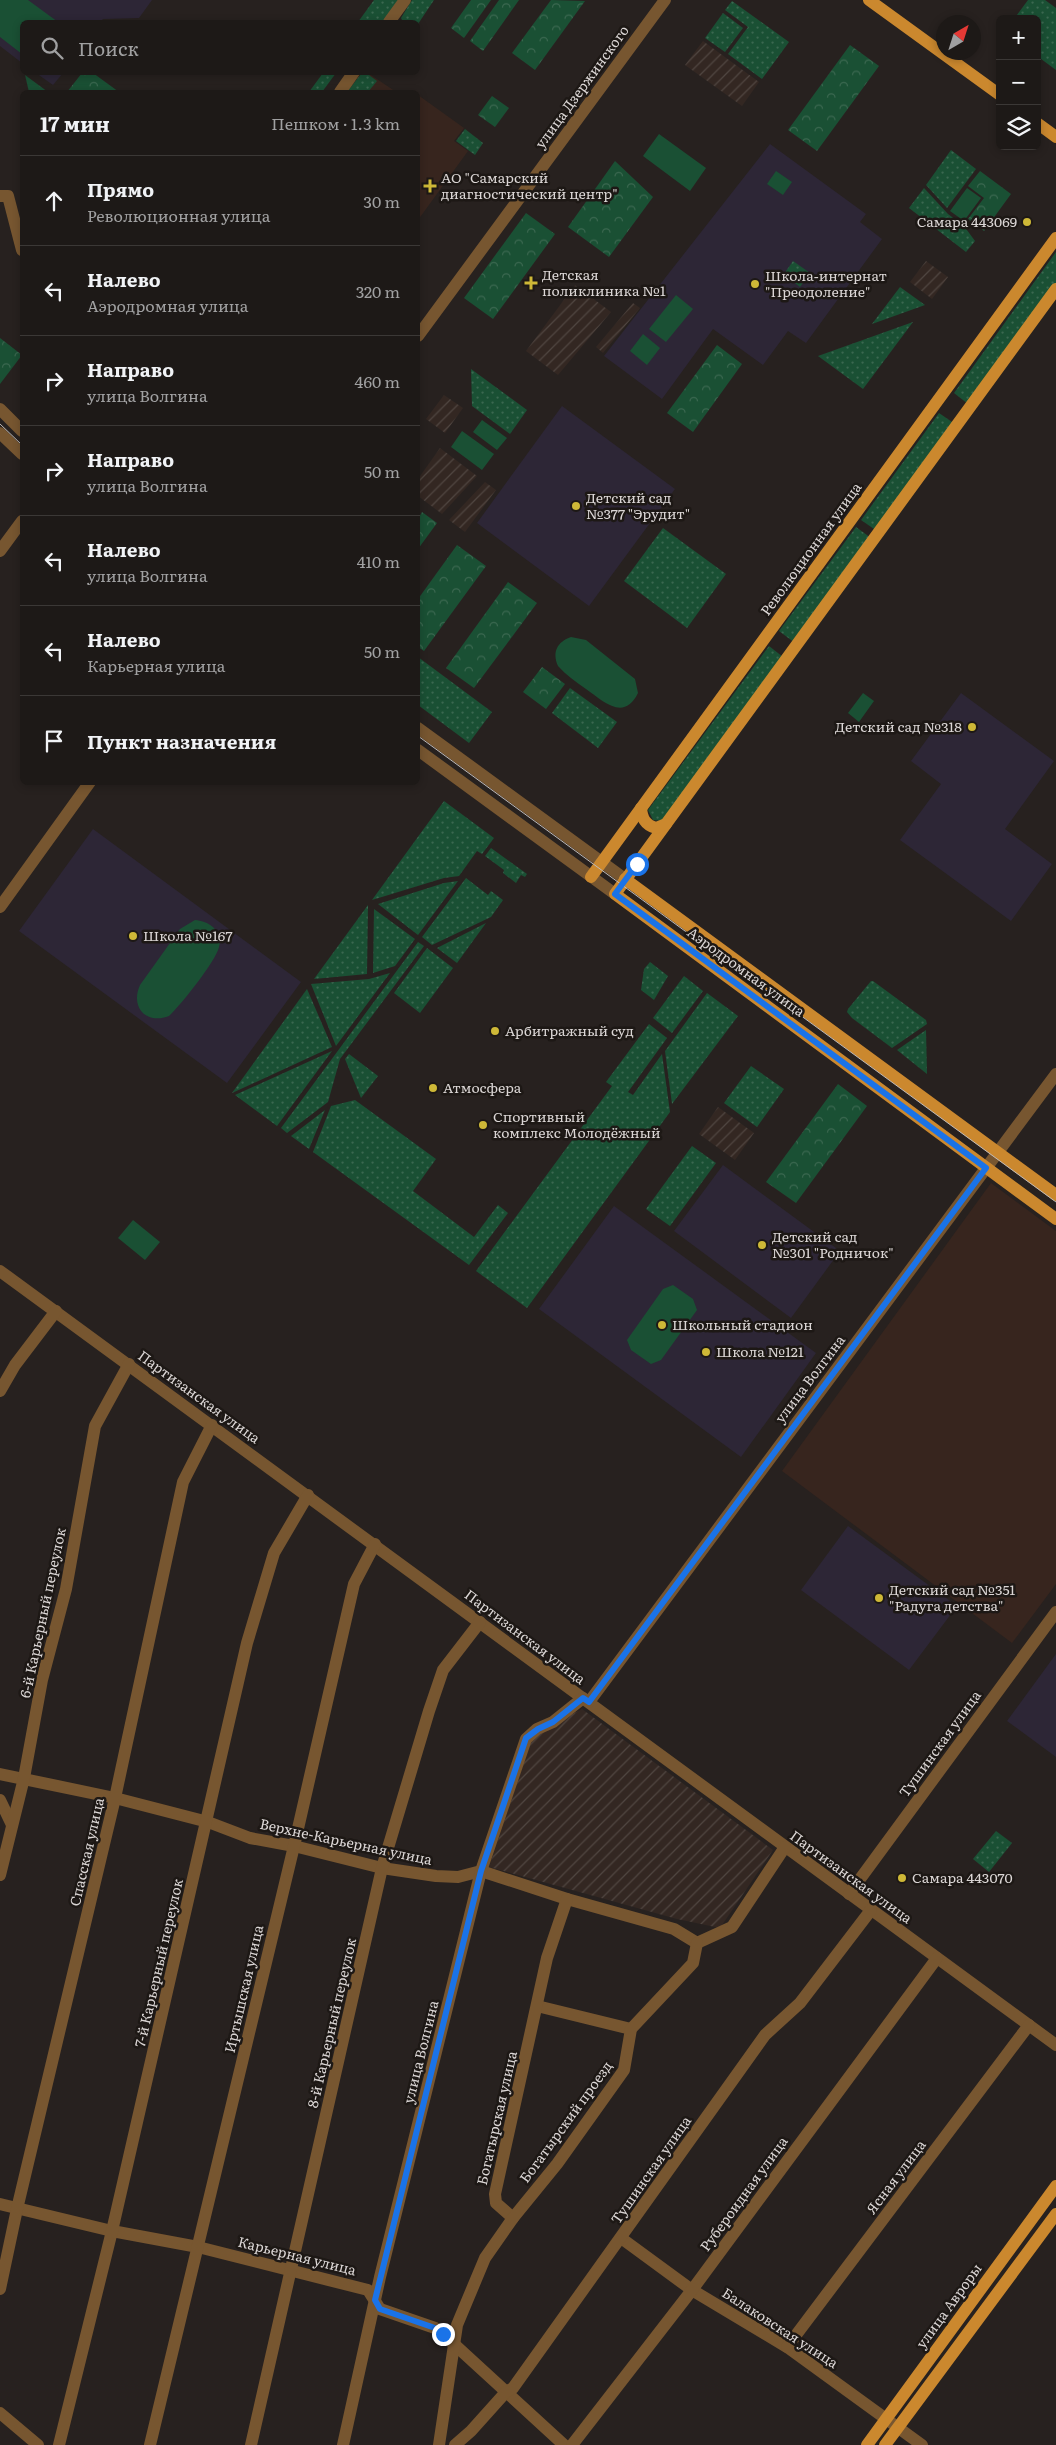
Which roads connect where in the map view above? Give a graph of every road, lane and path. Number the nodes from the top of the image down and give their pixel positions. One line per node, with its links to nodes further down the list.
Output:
1 (405, 0): 4 (street)
2 (665, 0): 14 (street, улица Дзержинского)
3 (869, 0): 7 (main road)
4 (390, 20)
5 (352, 75): 6 (street)
6 (341, 90)
7 (996, 93)
8 (1041, 126): 9 (main road)
9 (1056, 137)
10 (0, 196): 12 (street)
11 (1056, 238): 24 (main road, Революционная улица)
12 (20, 242)
13 (1056, 289): 25 (main road)
14 (420, 333)
15 (0, 409): 16 (street)
16 (20, 429)
17 (0, 433): 18 (street)
18 (20, 452)
19 (20, 524): 20 (street)
20 (0, 551)
21 (420, 729): 26 (street, Аэродромная улица)
22 (420, 751): 27 (street, Аэродромная улица)
23 (88, 785): 30 (street)
24 (641, 808): 25 (main road); 26 (main road, Революционная улица)
25 (666, 824): 28 (main road)
26 (602, 862): 27 (main road, Революционная улица); 28 (street, Аэродромная улица)
27 (591, 877): 29 (street, Аэродромная улица)
28 (625, 879): 29 (main road); 32 (main road, Аэродромная улица)
29 (615, 894): 33 (main road, Аэродромная улица)
30 (0, 907)
31 (1056, 1074): 32 (street, улица Волгина)
32 (998, 1152): 33 (street, улица Волгина); 34 (main road, Аэродромная улица)
33 (986, 1168): 35 (main road, Аэродромная улица); 45 (street, улица Волгина)
34 (1056, 1195)
35 (1056, 1219)
36 (0, 1271): 37 (street, Партизанская улица)
37 (56, 1311): 38 (street, Партизанская улица); 39 (street)
38 (129, 1364): 40 (street, Партизанская улица); 47 (street, 6-й Карьерный переулок)
39 (0, 1391)
40 (212, 1425): 41 (street, Партизанская улица); 48 (street, Спасская улица)
41 (308, 1495): 42 (street, Партизанская улица); 50 (street, 7-й Карьерный переулок)
42 (375, 1544): 44 (street, Партизанская улица); 52 (street, Иртышская улица)
43 (1056, 1612): 57 (street, Тушинская улица)
44 (480, 1622): 45 (street, Партизанская улица); 54 (street, 8-й Карьерный переулок)
45 (586, 1700): 53 (street, Партизанская улица); 55 (street, улица Волгина)
46 (0, 1774): 47 (street, Верхне-Карьерная улица)
47 (24, 1778): 48 (street, Верхне-Карьерная улица); 51 (street, 6-й Карьерный переулок)
48 (115, 1798): 50 (street, Верхне-Карьерная улица); 68 (street, Спасская улица)
49 (0, 1800): 51 (street)
50 (208, 1822): 52 (street, Верхне-Карьерная улица); 71 (street, 7-й Карьерный переулок)
51 (12, 1826): 56 (street, 6-й Карьерный переулок)
52 (294, 1846): 54 (street, Верхне-Карьерная улица); 73 (street, Иртышская улица)
53 (785, 1847): 57 (street, Партизанская улица); 60 (street)
54 (382, 1868): 55 (street, Верхне-Карьерная улица); 74 (street, 8-й Карьерный переулок)
55 (481, 1871): 58 (street); 77 (street, улица Волгина)
56 (0, 1875)
57 (849, 1894): 59 (street, Партизанская улица)
58 (567, 1899): 60 (street); 62 (street, Богатырская улица)
59 (871, 1910): 61 (street, Партизанская улица); 72 (street, Тушинская улица)
60 (697, 1943): 64 (street)
61 (937, 1958): 63 (street, Партизанская улица); 76 (street, Рубероидная улица)
62 (537, 2006): 64 (street); 70 (street, Богатырская улица)
63 (1028, 2025): 65 (street, Партизанская улица); 79 (street, Ясная улица)
64 (631, 2029): 70 (street, Богатырский проезд)
65 (1056, 2045)
66 (1056, 2186): 82 (main road, улица Авроры)
67 (0, 2204): 68 (street, Карьерная улица)
68 (17, 2209): 71 (street, Карьерная улица); 75 (street, Спасская улица)
69 (1056, 2214): 83 (main road)
70 (513, 2218): 78 (street)
71 (112, 2231): 73 (street, Карьерная улица); 85 (street, 7-й Карьерный переулок)
72 (621, 2238): 76 (street, Балаковская улица); 80 (street, Тушинская улица)
73 (198, 2247): 74 (street, Карьерная улица); 86 (street, Иртышская улица)
74 (292, 2270): 77 (street, Карьерная улица); 87 (street, 8-й Карьерный переулок)
75 (0, 2289)
76 (692, 2290): 79 (street, Балаковская улица); 92 (street, Рубероидная улица)
77 (375, 2300): 78 (street, Карьерная улица); 88 (street, улица Волгина)
78 (453, 2345): 80 (street, Карьерная улица); 89 (street)
79 (787, 2347): 82 (street, Балаковская улица)
80 (506, 2392): 90 (street, Тушинская улица); 91 (street, Карьерная улица)
81 (0, 2413): 84 (street)
82 (886, 2419): 83 (street, Балаковская улица); 93 (main road, улица Авроры)
83 (898, 2428): 94 (main road); 95 (street, Балаковская улица)
84 (38, 2445)
85 (59, 2445)
86 (150, 2445)
87 (251, 2445)
88 (342, 2445)
89 (439, 2445)
90 (456, 2445)
91 (564, 2445)
92 (572, 2445)
93 (867, 2445)
94 (885, 2445)
95 (922, 2445)

